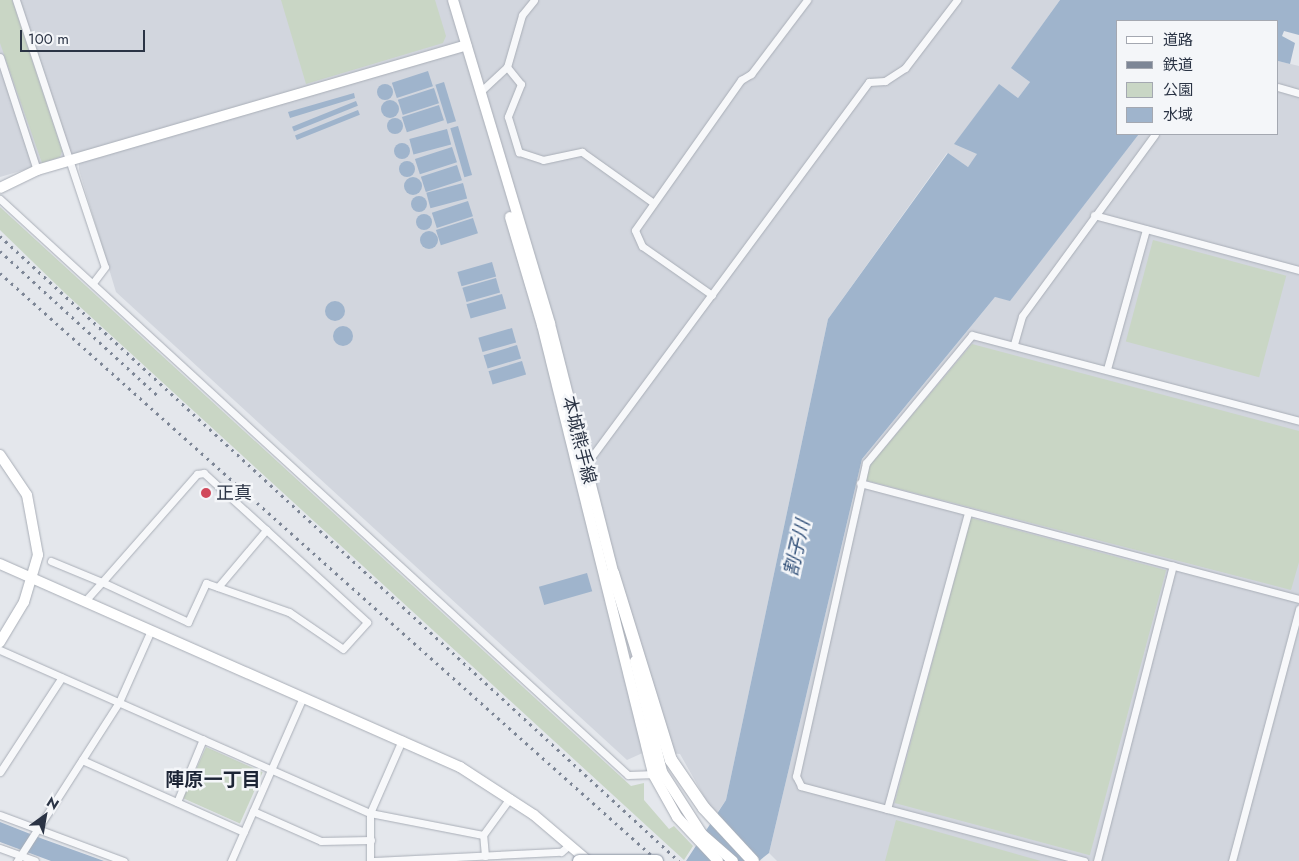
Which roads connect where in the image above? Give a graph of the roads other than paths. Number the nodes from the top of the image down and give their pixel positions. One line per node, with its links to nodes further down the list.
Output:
1 (16, 0): 14 (street)
2 (446, 0): 7 (main road, 本城熊手線)
3 (452, 0): 7 (main road, 本城熊手線)
4 (534, 0): 9 (street)
5 (807, 0): 18 (street)
6 (957, 0): 23 (street)
7 (463, 46): 11 (main road, 本城熊手線); 14 (main road); 28 (main road, 本城熊手線)
8 (0, 57): 15 (street)
9 (508, 67): 11 (street); 18 (street)
10 (1279, 87): 12 (street)
11 (480, 92): 28 (main road, 本城熊手線)
12 (1299, 93)
13 (1154, 135): 19 (street)
14 (68, 161): 15 (main road); 22 (street)
15 (37, 170): 16 (main road)
16 (0, 188)
17 (0, 199): 22 (street)
18 (652, 202): 23 (street)
19 (1094, 215): 20 (street); 24 (street)
20 (1146, 230): 21 (street); 25 (street)
21 (1299, 270)
22 (92, 283): 53 (street)
23 (712, 295): 28 (street)
24 (1014, 344): 25 (street); 29 (street)
25 (1107, 369): 26 (street)
26 (1299, 421)
27 (0, 455): 36 (main road)
28 (582, 468): 35 (main road, 本城熊手線); 53 (main road, 本城熊手線)
29 (860, 483): 30 (street); 56 (street)
30 (968, 512): 34 (street); 56 (street)
31 (266, 530): 37 (street); 38 (street); 38 (street)
32 (51, 561): 37 (street)
33 (0, 564): 36 (main road)
34 (1173, 566): 39 (street); 82 (street)
35 (613, 573): 53 (main road, 本城熊手線); 80 (highway)
36 (33, 579): 40 (main road); 43 (main road)
37 (102, 582): 38 (street); 40 (street)
38 (218, 587)
39 (1299, 599)
40 (85, 601): 42 (main road)
41 (1299, 609): 83 (street)
42 (151, 630): 46 (main road); 47 (street)
43 (0, 642)
44 (0, 650): 45 (street)
45 (62, 677): 47 (street); 52 (street)
46 (303, 697): 49 (main road); 51 (street)
47 (119, 702): 48 (street); 50 (street)
48 (203, 739): 51 (street); 55 (street)
49 (402, 740): 54 (main road); 58 (street)
50 (82, 760): 55 (street); 60 (street)
51 (271, 769): 57 (street); 58 (street)
52 (0, 772)
53 (658, 773): 63 (main road, 本城熊手線)
54 (510, 798): 62 (street); 65 (main road)
55 (177, 802): 61 (street)
56 (887, 809): 69 (street)
57 (253, 811): 61 (street); 64 (street)
58 (370, 813): 62 (street); 64 (street)
59 (0, 815): 60 (street)
60 (36, 830): 68 (street); 71 (street)
61 (244, 832): 72 (street)
62 (483, 835): 67 (street)
63 (699, 837): 78 (main road, 本城熊手線); 79 (main road, 本城熊手線)
64 (370, 840): 73 (street)
65 (569, 844): 67 (street); 76 (main road)
66 (0, 848): 68 (street)
67 (485, 856): 74 (street)
68 (20, 857): 70 (street)
69 (1075, 860): 81 (street)
70 (35, 861)
71 (124, 861)
72 (231, 861)
73 (370, 861)
74 (374, 861)
75 (579, 861): 77 (highway, bridge)
76 (588, 861)
77 (657, 861)
78 (718, 861)
79 (733, 861)
80 (753, 861)
81 (1084, 861)
82 (1097, 861)
83 (1232, 861)

